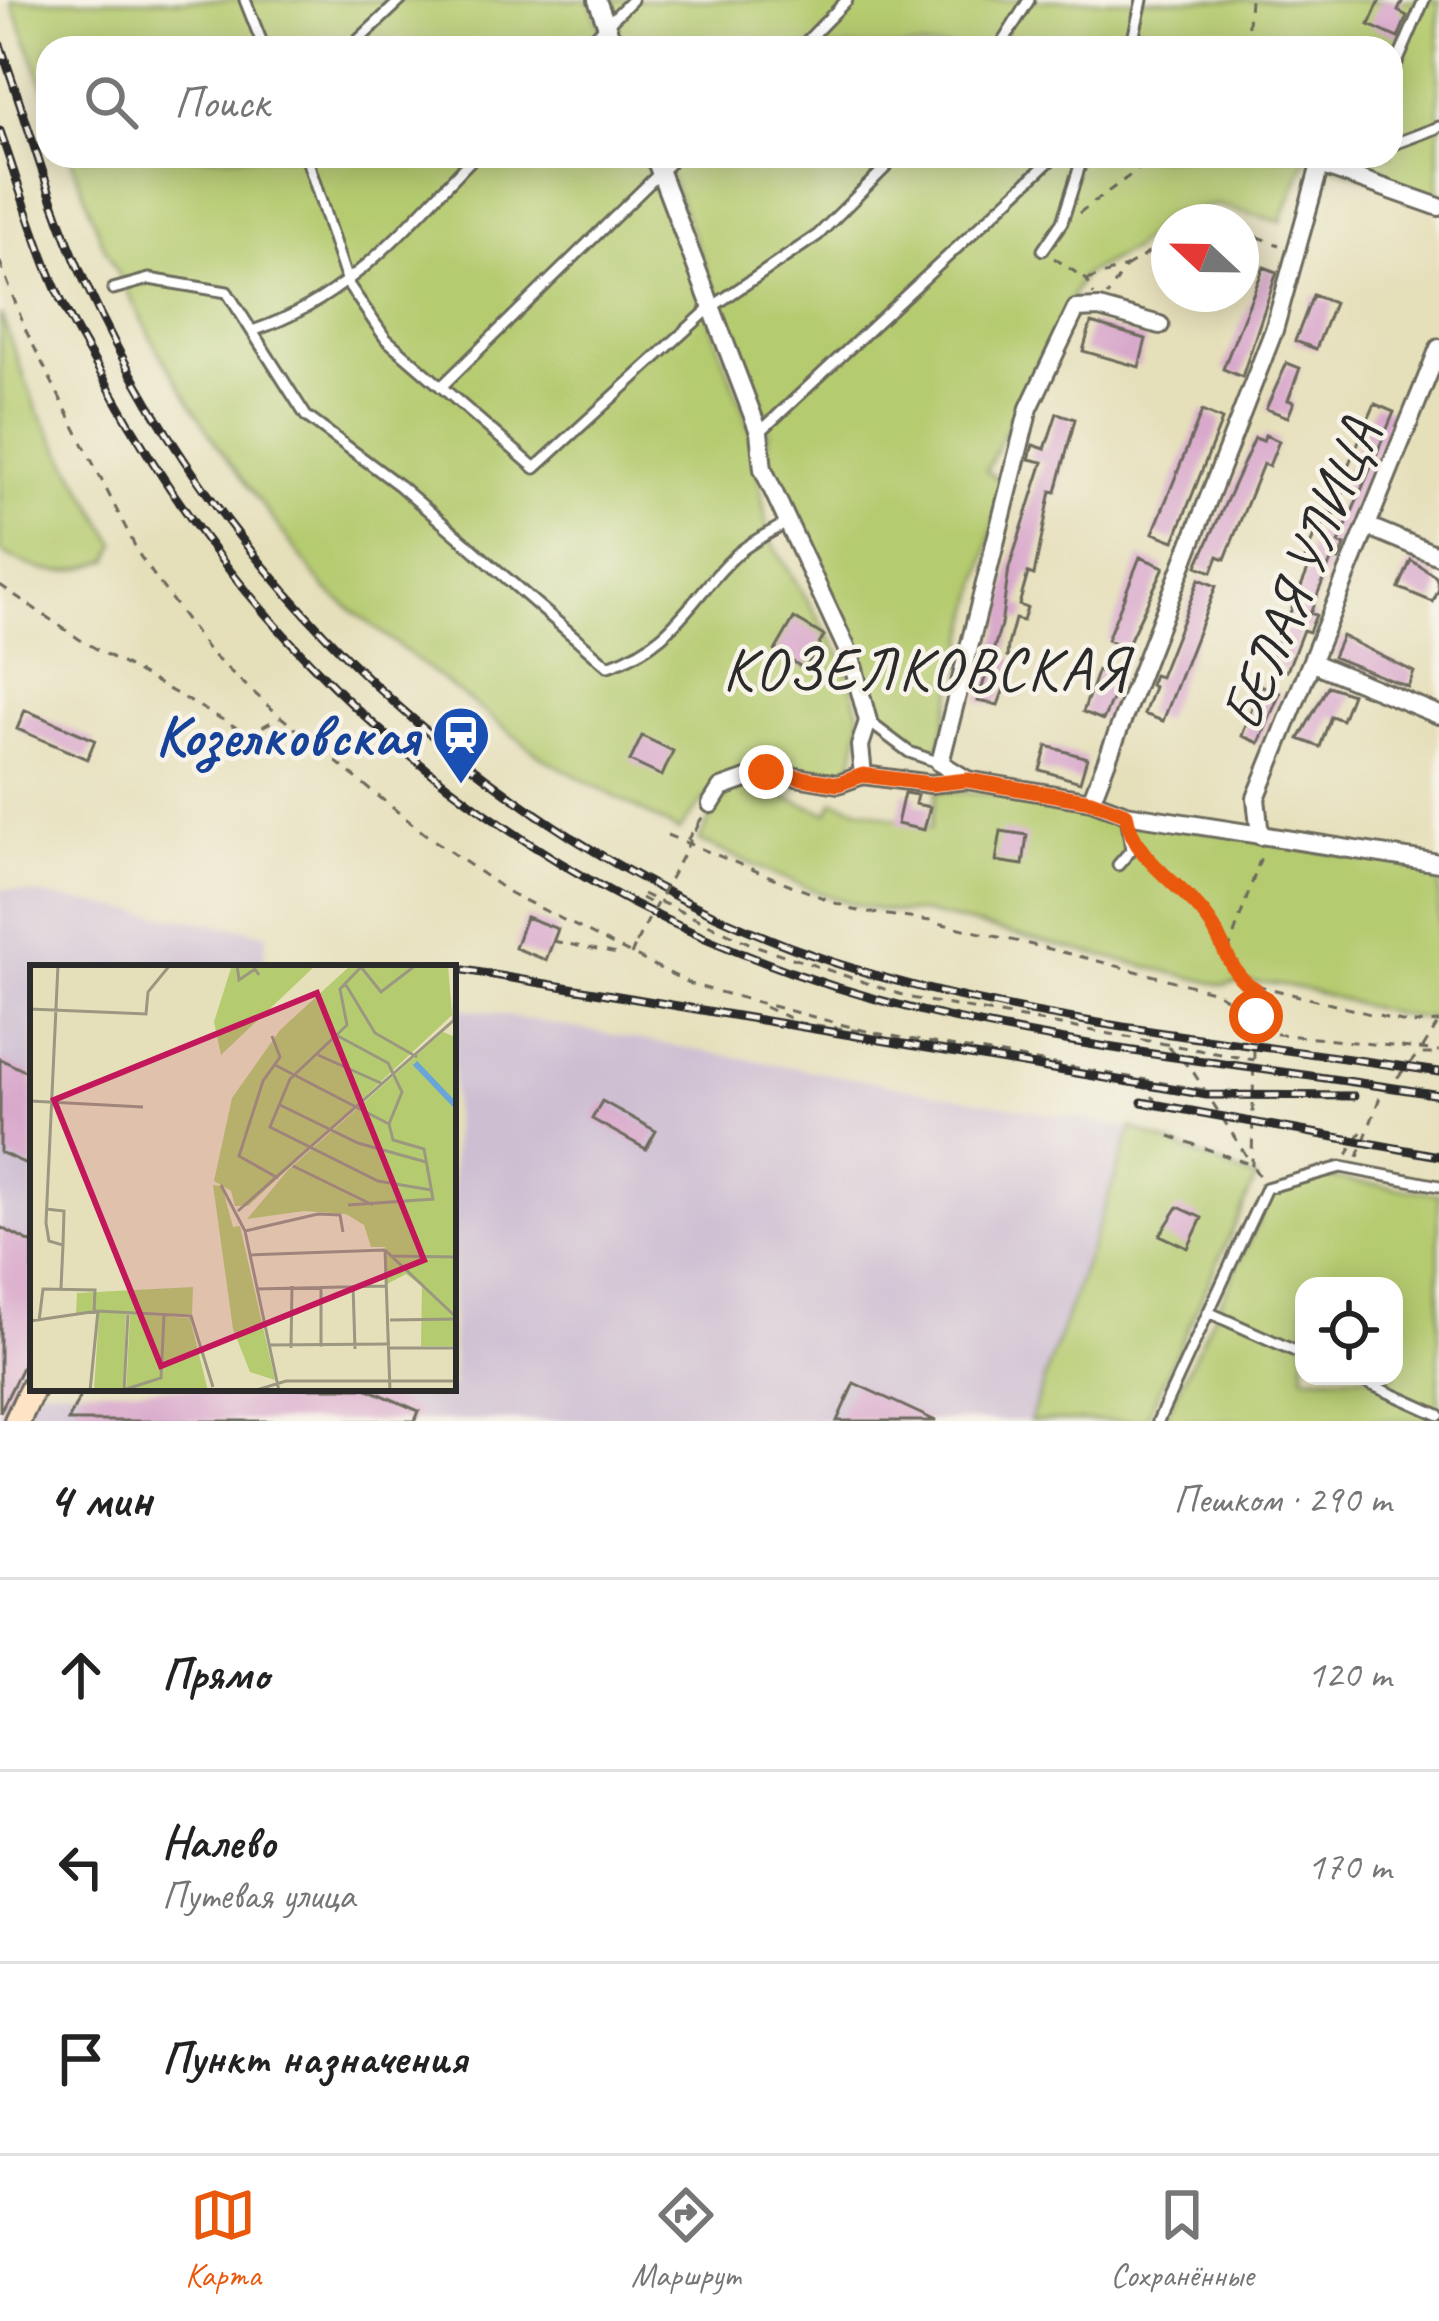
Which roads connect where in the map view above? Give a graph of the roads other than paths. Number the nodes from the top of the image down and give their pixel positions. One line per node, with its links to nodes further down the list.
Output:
1 (244, 0): 10 (lane)
2 (401, 0): 11 (lane)
3 (597, 0): 9 (street)
4 (632, 0): 9 (lane)
5 (847, 0): 14 (lane)
6 (1029, 0): 15 (lane)
7 (1142, 0): 16 (lane)
8 (1424, 0): 17 (lane)
9 (606, 25): 12 (lane); 13 (street)
10 (259, 36)
11 (363, 36)
12 (595, 36)
13 (610, 36)
14 (812, 36)
15 (1006, 36)
16 (1134, 36)
17 (1403, 49)
18 (1439, 127): 19 (lane)
19 (1403, 140)
20 (310, 168): 31 (lane)
21 (463, 168): 31 (lane)
22 (651, 168): 38 (lane)
23 (659, 168): 33 (street)
24 (885, 168): 33 (lane)
25 (1042, 168): 39 (lane)
26 (1079, 168): 30 (lane)
27 (1319, 168): 49 (street)
28 (1326, 168): 29 (street)
29 (1439, 207)
30 (1042, 250)
31 (348, 284): 35 (lane); 38 (lane)
32 (113, 289): 35 (lane)
33 (710, 309): 38 (lane); 39 (street)
34 (1160, 325): 46 (street)
35 (255, 330): 40 (lane)
36 (1439, 348): 37 (street, БЕЛАЯ УЛИЦА)
37 (1433, 379): 41 (street, БЕЛАЯ УЛИЦА)
38 (441, 387)
39 (759, 432): 40 (street)
40 (785, 524): 45 (street)
41 (1369, 527): 42 (street); 43 (street, БЕЛАЯ УЛИЦА)
42 (1439, 556)
43 (1313, 663): 44 (street); 52 (street, БЕЛАЯ УЛИЦА)
44 (1439, 715)
45 (868, 721): 46 (lane); 47 (street)
46 (940, 763): 48 (street)
47 (863, 775): 48 (street); 50 (street)
48 (967, 780): 49 (street)
49 (1091, 801): 51 (street)
50 (711, 804)
51 (1126, 814): 52 (street); 54 (lane)
52 (1264, 837): 53 (street)
53 (1439, 863)
54 (1118, 865)
55 (1439, 1186): 56 (lane)
56 (1208, 1312): 57 (lane); 62 (lane)
57 (1295, 1350)
58 (1372, 1385): 60 (lane)
59 (31, 1391): 61 (street)
60 (1439, 1415)
61 (17, 1421)
62 (1157, 1421)

